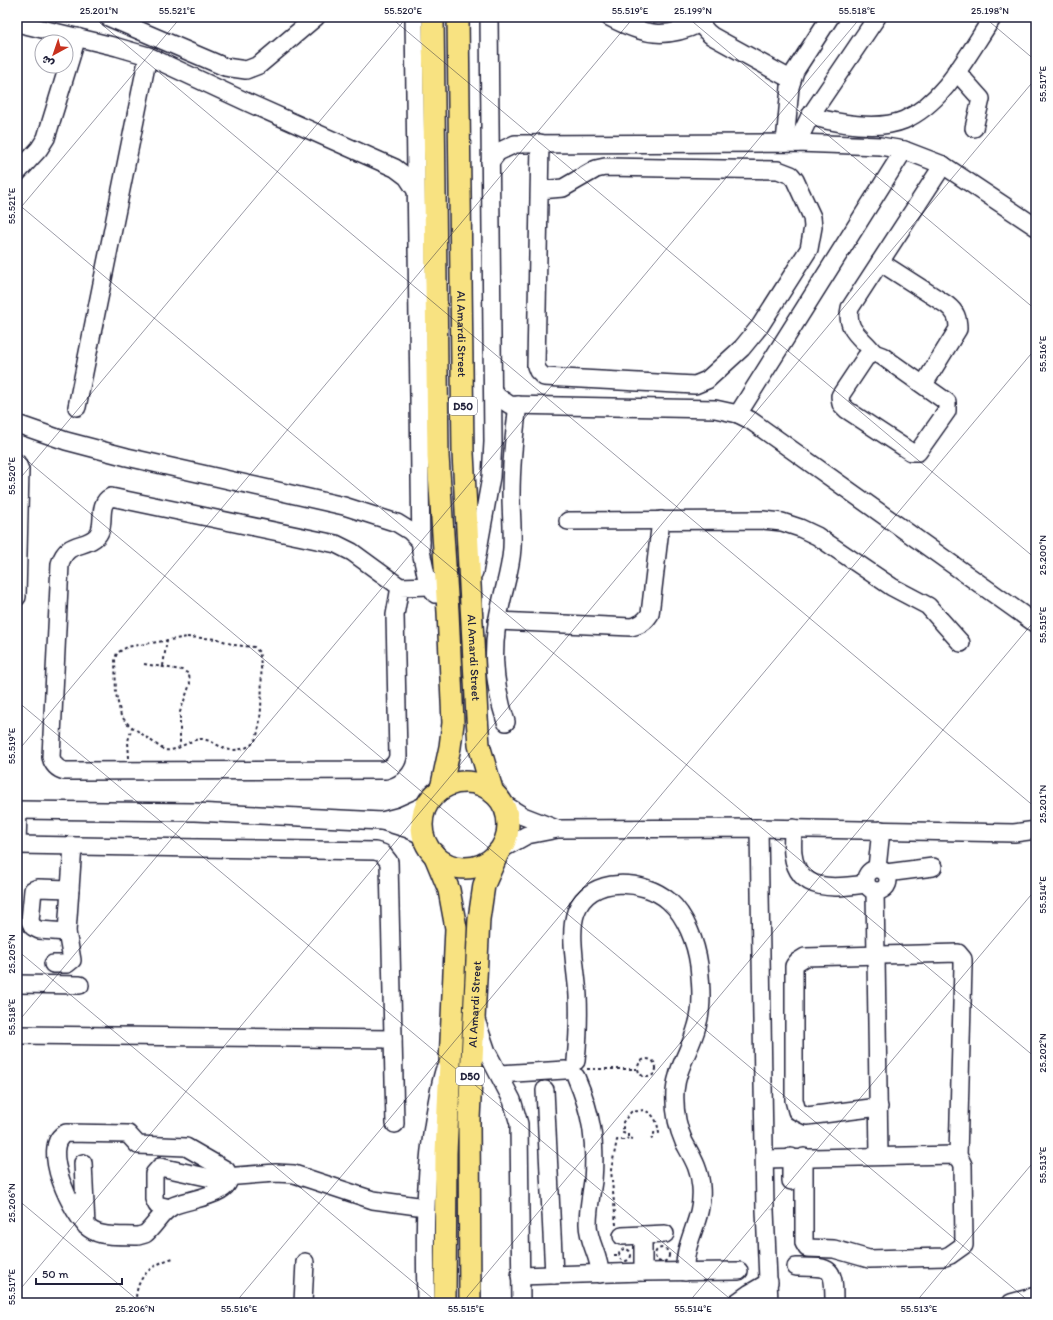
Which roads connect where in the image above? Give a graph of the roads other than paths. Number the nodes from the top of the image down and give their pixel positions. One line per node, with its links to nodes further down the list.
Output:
1 (108, 17): 11 (street)
2 (316, 17): 11 (street)
3 (414, 17): 23 (street)
4 (433, 17): 53 (main road, Al Amardi Street / D50)
5 (458, 17): 51 (main road, Al Amardi Street / D50)
6 (489, 17): 20 (street)
7 (609, 17): 12 (street)
8 (830, 17): 17 (street)
9 (877, 17): 18 (street)
10 (992, 17): 16 (street)
11 (125, 20)
12 (701, 20): 17 (street)
13 (24, 22): 14 (street)
14 (77, 37): 15 (street); 29 (street)
15 (148, 56): 27 (street); 38 (street)
16 (956, 71): 18 (street); 19 (street)
17 (792, 80): 22 (street)
18 (810, 116): 22 (street)
19 (974, 128)
20 (489, 130): 24 (street); 26 (street)
21 (540, 143): 22 (street); 24 (street); 31 (street)
22 (791, 143): 25 (street)
23 (415, 144): 27 (street); 30 (street)
24 (515, 144): 26 (street)
25 (904, 150): 28 (street); 39 (street)
26 (490, 162): 36 (street)
27 (389, 165): 30 (street)
28 (943, 165): 32 (street); 33 (street)
29 (17, 173)
30 (415, 188): 43 (street)
31 (540, 190): 31 (street)
32 (1036, 227)
33 (880, 262): 34 (street); 35 (street)
34 (874, 353): 35 (street); 35 (street)
35 (924, 384)
36 (493, 392): 37 (street); 41 (street)
37 (518, 405): 39 (street); 41 (street); 54 (street)
38 (76, 407)
39 (738, 414): 55 (street)
40 (17, 424): 46 (street)
41 (494, 425): 51 (street)
42 (17, 463): 48 (street)
43 (420, 511): 46 (street); 47 (street)
44 (661, 520): 45 (street); 54 (street); 56 (street)
45 (568, 521)
46 (397, 523): 47 (street)
47 (421, 542): 49 (street)
48 (17, 566): 52 (street)
49 (430, 586): 50 (street); 53 (street)
50 (400, 587): 50 (street)
51 (469, 592): 59 (main road, Al Amardi Street / D50)
52 (17, 597)
53 (448, 612): 58 (main road, Al Amardi Street / D50)
54 (497, 621): 57 (street)
55 (1036, 624)
56 (961, 643)
57 (506, 722)
58 (434, 797): 59 (main road); 61 (street); 68 (main road)
59 (497, 798): 64 (street); 70 (main road)
60 (17, 810): 61 (street); 67 (street)
61 (382, 821): 68 (street)
62 (759, 828): 63 (street); 64 (street); 92 (street)
63 (793, 828): 65 (street); 73 (street)
64 (558, 829): 70 (street)
65 (881, 830): 66 (street); 72 (street)
66 (1036, 830)
67 (17, 845): 69 (street)
68 (429, 845): 70 (main road); 83 (main road, Al Amardi Street / D50)
69 (73, 846): 74 (street); 82 (street)
70 (499, 852): 80 (main road, Al Amardi Street / D50)
71 (933, 867): 72 (street)
72 (882, 870): 73 (street)
73 (871, 888): 76 (street)
74 (70, 890): 75 (street); 75 (street)
75 (67, 932): 77 (street)
76 (877, 954): 87 (street); 87 (street); 91 (street)
77 (53, 964)
78 (17, 984): 79 (street)
79 (80, 985)
80 (474, 1016): 85 (street); 117 (main road, Al Amardi Street / D50)
81 (17, 1035): 82 (street)
82 (393, 1039): 88 (street)
83 (449, 1058): 98 (street); 116 (main road, Al Amardi Street / D50)
84 (575, 1069): 85 (street); 108 (street); 109 (street)
85 (500, 1074): 111 (street)
86 (546, 1090): 110 (street)
87 (879, 1107): 89 (street)
88 (395, 1124)
89 (879, 1155): 90 (street); 91 (street)
90 (797, 1157): 91 (street); 92 (street); 95 (street)
91 (958, 1157)
92 (765, 1158): 112 (street)
93 (83, 1163): 96 (street)
94 (229, 1177): 97 (street); 98 (street); 99 (street); 99 (street)
95 (791, 1181)
96 (84, 1185): 97 (street); 100 (street)
97 (64, 1187): 100 (street)
98 (425, 1207): 115 (street)
99 (170, 1208): 100 (street)
100 (86, 1226)
101 (643, 1235): 102 (street); 103 (street); 107 (street)
102 (622, 1236)
103 (663, 1241)
104 (305, 1262): 114 (street)
105 (796, 1267): 121 (street)
106 (738, 1271): 108 (street)
107 (643, 1272): 108 (street); 109 (street)
108 (685, 1272)
109 (600, 1274): 110 (street)
110 (554, 1275): 111 (street)
111 (520, 1276): 118 (street)
112 (769, 1282): 119 (street); 120 (street)
113 (1036, 1296): 122 (street)
114 (303, 1303)
115 (426, 1303)
116 (445, 1303)
117 (470, 1303)
118 (520, 1303)
119 (736, 1303)
120 (769, 1303)
121 (834, 1303)
122 (1011, 1303)

